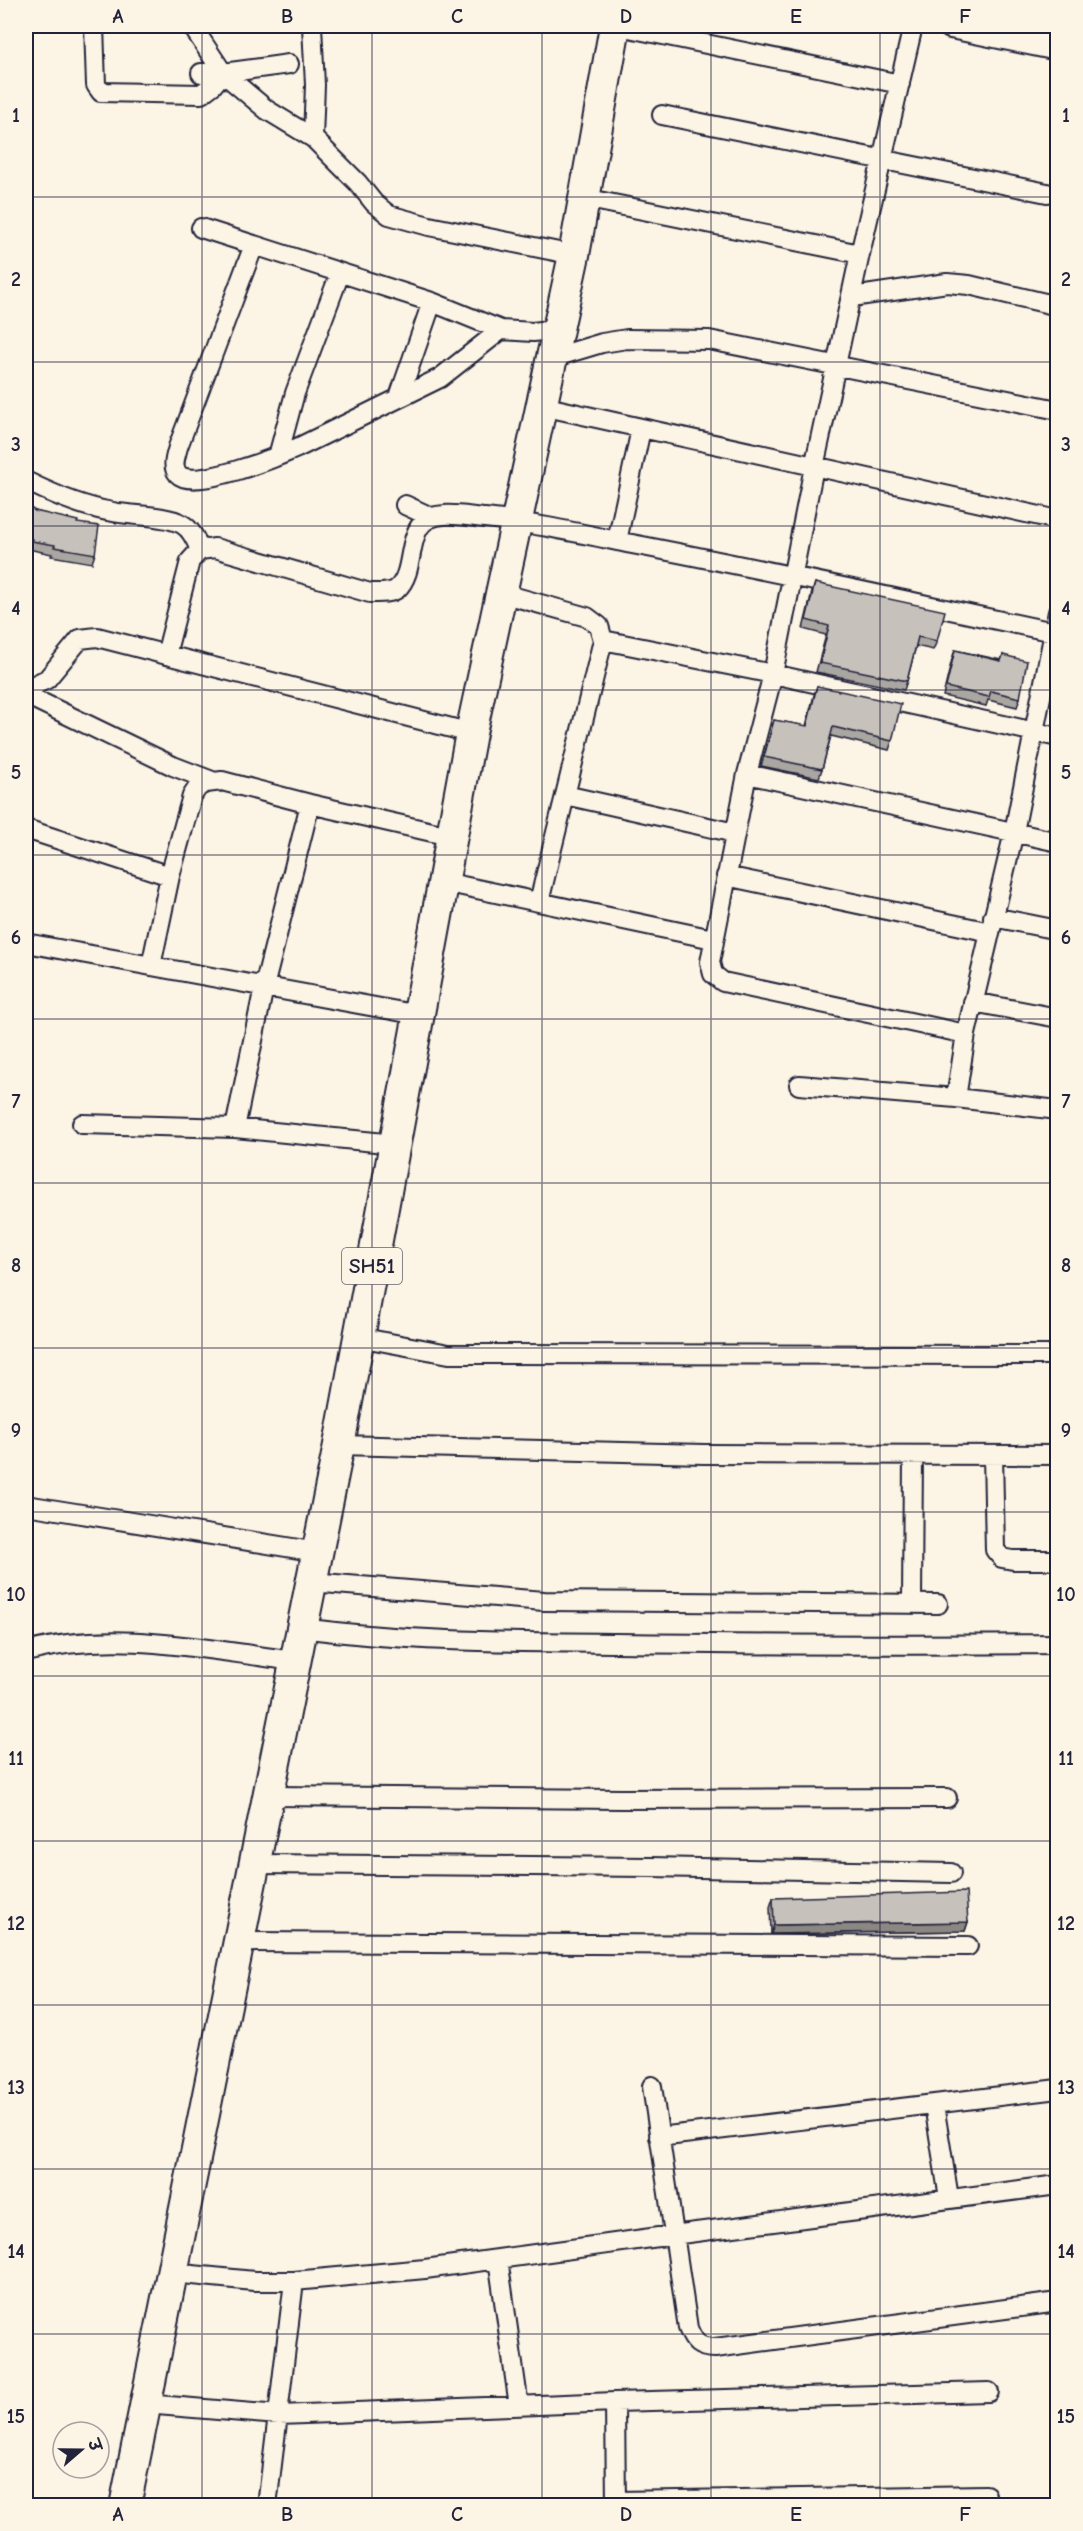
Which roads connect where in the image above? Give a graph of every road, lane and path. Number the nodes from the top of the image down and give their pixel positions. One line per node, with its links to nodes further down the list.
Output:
1 (94, 26): 10 (street)
2 (192, 26): 10 (street)
3 (312, 26): 13 (street)
4 (617, 26): 11 (street); 16 (main road, SH51)
5 (913, 26): 11 (street)
6 (951, 26): 7 (street)
7 (1058, 48)
8 (289, 64): 10 (street)
9 (201, 73): 10 (street)
10 (223, 73): 13 (street)
11 (900, 84): 14 (street)
12 (662, 115): 14 (street)
13 (313, 138): 19 (street)
14 (883, 161): 15 (street); 20 (street)
15 (1047, 194)
16 (584, 198): 19 (main road, SH51); 20 (street)
17 (201, 228): 18 (street)
18 (254, 245): 21 (street); 32 (street)
19 (574, 255): 26 (main road, SH51)
20 (859, 259): 22 (street)
21 (340, 273): 23 (street); 32 (street)
22 (853, 292): 24 (street); 27 (street)
23 (432, 302): 25 (street); 28 (street)
24 (1058, 306)
25 (501, 330): 26 (street); 28 (street)
26 (554, 344): 27 (street); 29 (main road, SH51)
27 (837, 365): 30 (street); 33 (street)
28 (399, 398): 32 (street)
29 (542, 406): 31 (street); 38 (main road, SH51)
30 (1058, 410)
31 (641, 429): 33 (street); 39 (street)
32 (278, 456)
33 (814, 468): 37 (street); 41 (street)
34 (26, 481): 40 (street)
35 (405, 505): 36 (street)
36 (431, 517): 38 (street); 40 (street)
37 (1058, 520)
38 (518, 522): 39 (street); 42 (main road, SH51)
39 (617, 541): 41 (street)
40 (200, 550): 46 (street)
41 (794, 575): 44 (street); 47 (street)
42 (501, 592): 45 (street); 51 (main road, SH51)
43 (1058, 612): 44 (street)
44 (1055, 633): 50 (street)
45 (603, 639): 47 (street); 55 (street)
46 (166, 655): 48 (street); 51 (street)
47 (773, 674): 50 (street); 53 (street)
48 (26, 689)
49 (26, 695): 54 (street)
50 (1034, 732): 52 (street); 58 (street)
51 (471, 734): 60 (main road, SH51)
52 (1058, 737)
53 (747, 774): 58 (street); 59 (street)
54 (212, 781): 56 (street); 62 (street)
55 (565, 795): 59 (street); 65 (street)
56 (310, 804): 60 (street); 71 (street)
57 (26, 829): 62 (street)
58 (1014, 832): 61 (street); 66 (street)
59 (735, 833): 63 (street)
60 (453, 837): 64 (main road, SH51)
61 (1058, 842)
62 (170, 876): 70 (street)
63 (726, 876): 66 (street); 68 (street)
64 (444, 882): 65 (street); 73 (main road, SH51)
65 (539, 902): 68 (street)
66 (992, 924): 67 (street); 72 (street)
67 (1058, 930)
68 (713, 939): 75 (street)
69 (26, 943): 70 (street)
70 (151, 966): 71 (street)
71 (264, 987): 73 (street); 80 (street)
72 (973, 1002): 74 (street); 75 (street)
73 (419, 1015): 81 (main road, SH51)
74 (1058, 1018)
75 (966, 1034): 77 (street)
76 (799, 1085): 77 (street)
77 (956, 1098): 78 (street)
78 (1058, 1110)
79 (82, 1124): 80 (street)
80 (235, 1128): 81 (street)
81 (395, 1144): 82 (main road, SH51)
82 (358, 1337): 83 (street); 84 (main road, SH51)
83 (1058, 1355)
84 (339, 1445): 85 (street); 89 (main road, SH51)
85 (913, 1455): 86 (street); 91 (street)
86 (993, 1455): 87 (street); 90 (street)
87 (1058, 1455)
88 (26, 1506): 89 (street)
89 (318, 1552): 92 (main road, SH51)
90 (1058, 1560)
91 (912, 1564): 93 (street); 94 (street)
92 (311, 1582): 93 (street); 96 (main road, SH51)
93 (890, 1603): 94 (street)
94 (912, 1604): 95 (street)
95 (938, 1604)
96 (302, 1628): 97 (street); 99 (main road, SH51)
97 (1058, 1644)
98 (26, 1652): 99 (street)
99 (296, 1661): 100 (main road, SH51)
100 (268, 1796): 101 (street); 102 (main road, SH51)
101 (947, 1798)
102 (254, 1864): 103 (street); 104 (main road, SH51)
103 (951, 1873)
104 (238, 1942): 105 (street); 114 (main road, SH51)
105 (968, 1946)
106 (652, 2086): 109 (street)
107 (1058, 2089): 108 (street)
108 (934, 2105): 109 (street); 111 (street)
109 (659, 2137): 112 (street)
110 (1058, 2185): 111 (street)
111 (949, 2198): 112 (street)
112 (673, 2235): 113 (street); 116 (street)
113 (498, 2259): 115 (street); 120 (street)
114 (172, 2273): 115 (street); 119 (main road, SH51)
115 (294, 2281): 121 (street)
116 (1058, 2302)
117 (989, 2392): 118 (street)
118 (615, 2402): 120 (street); 123 (street)
119 (145, 2404): 121 (street); 124 (main road, SH51)
120 (519, 2406): 121 (street)
121 (279, 2415): 125 (street)
122 (986, 2495): 123 (street)
123 (616, 2503)
124 (125, 2505)
125 (267, 2505)

